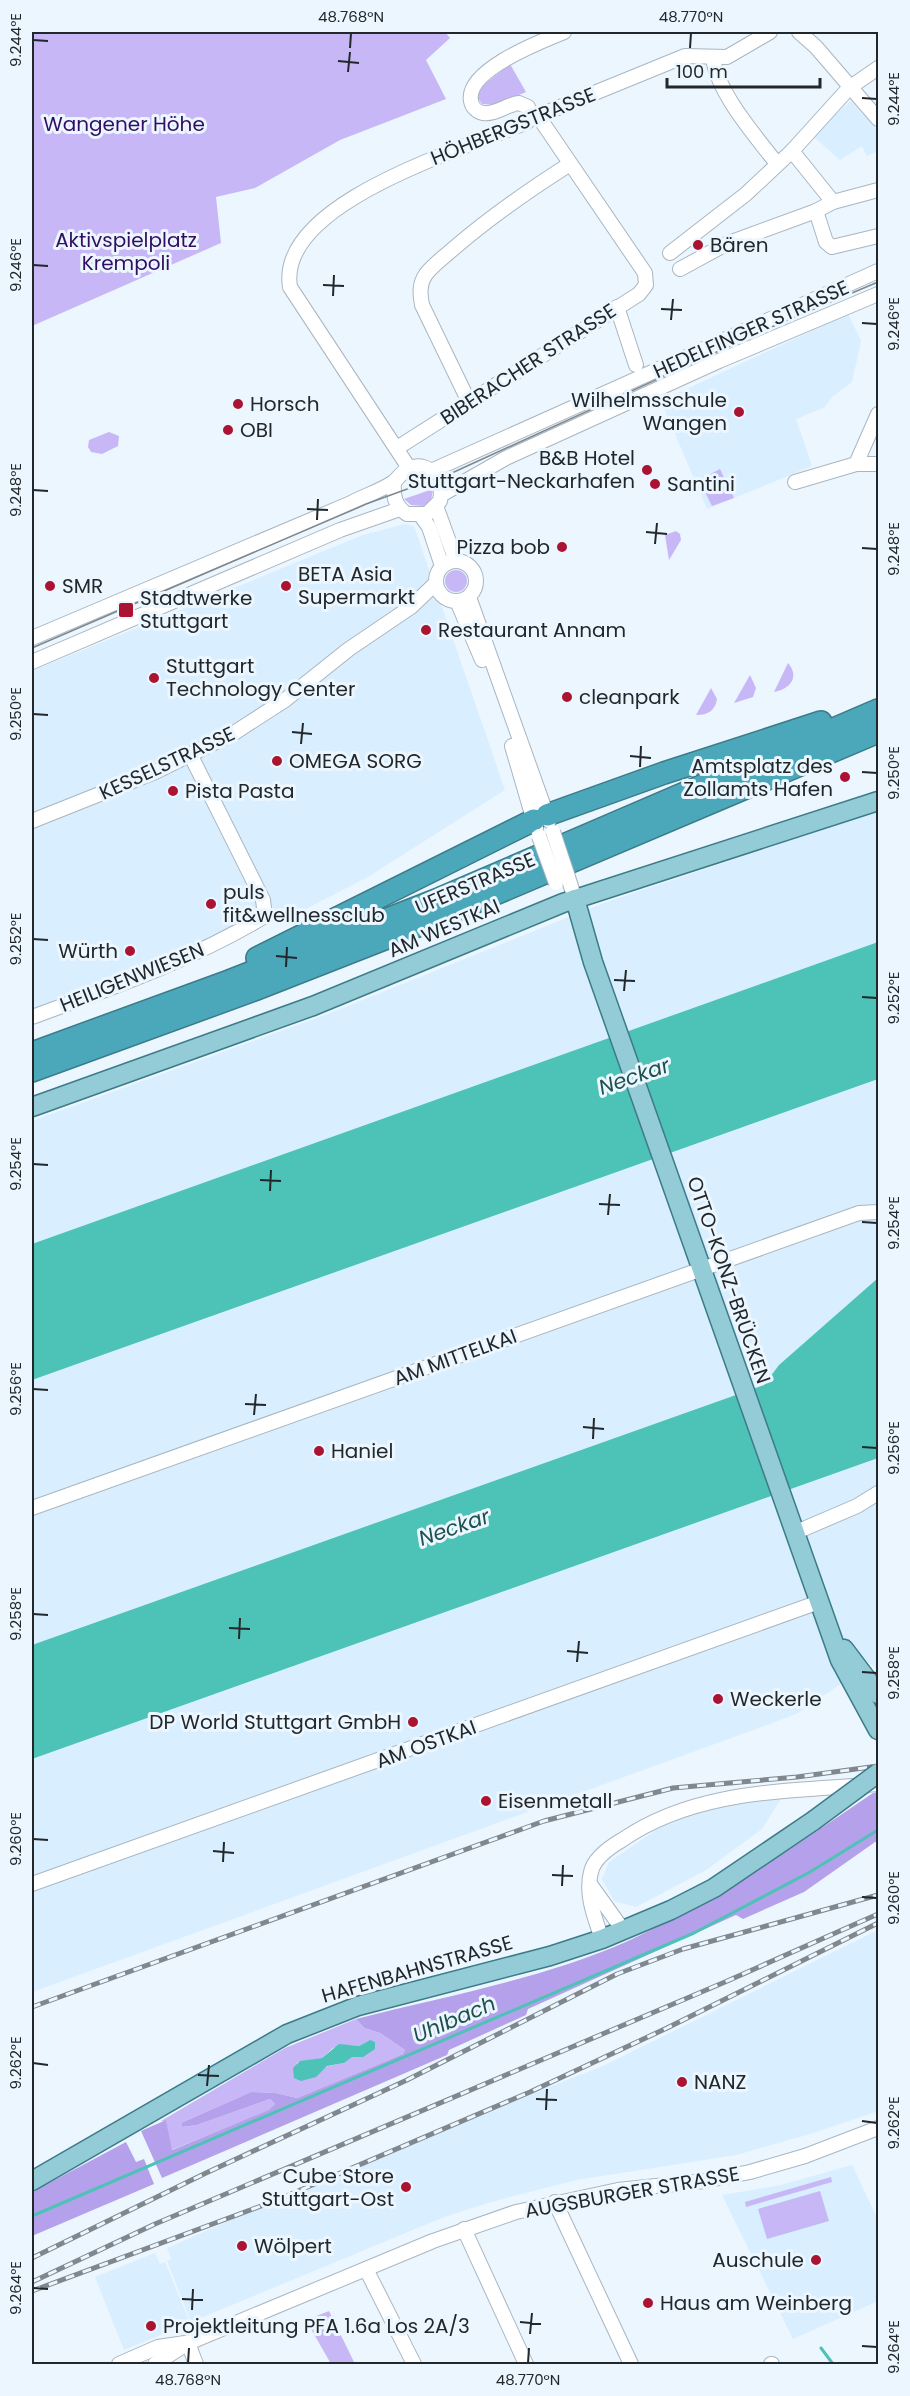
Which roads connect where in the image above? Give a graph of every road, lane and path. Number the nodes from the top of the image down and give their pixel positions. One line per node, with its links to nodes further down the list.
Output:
1 (564, 32): 7 (street)
2 (770, 32): 4 (street, HÖHBERGSTRASSE)
3 (799, 32): 6 (street)
4 (713, 58): 7 (street, HÖHBERGSTRASSE); 11 (street)
5 (879, 68): 6 (street)
6 (849, 88): 8 (street); 9 (street)
7 (535, 116): 10 (street); 24 (street, HÖHBERGSTRASSE)
8 (879, 119)
9 (792, 151): 11 (street); 13 (street)
10 (570, 164): 20 (street, BIBERACHER STRASSE); 22 (street)
11 (777, 164): 16 (street)
12 (879, 190): 13 (street)
13 (832, 202): 14 (street)
14 (816, 212): 15 (street); 17 (street)
15 (879, 236)
16 (670, 252)
17 (680, 269)
18 (879, 271): 28 (street, HEDELFINGER STRASSE)
19 (879, 294): 31 (street, HEDELFINGER STRASSE)
20 (617, 307): 21 (street); 22 (street, BIBERACHER STRASSE)
21 (636, 365)
22 (469, 402): 24 (street, BIBERACHER STRASSE)
23 (879, 414): 25 (street)
24 (398, 448): 27 (street)
25 (856, 464): 26 (street); 30 (street)
26 (879, 464)
27 (409, 468): 28 (street); 29 (street)
28 (430, 471): 31 (street, OTTO-KONZ-BRÜCKEN)
29 (394, 482): 32 (street); 38 (street)
30 (795, 482)
31 (439, 501): 33 (street, HEDELFINGER STRASSE); 34 (street, OTTO-KONZ-BRÜCKEN)
32 (400, 509): 33 (street); 39 (street)
33 (421, 516): 35 (street)
34 (456, 561): 35 (street); 37 (street, OTTO-KONZ-BRÜCKEN)
35 (442, 566): 36 (street)
36 (439, 590): 37 (street); 41 (street, KESSELSTRASSE)
37 (463, 599): 44 (street, OTTO-KONZ-BRÜCKEN)
38 (32, 638)
39 (32, 662)
40 (876, 718): 44 (highway); 46 (highway, UFERSTRASSE); 49 (highway, UFERSTRASSE)
41 (191, 756): 43 (street, KESSELSTRASSE); 47 (street, HEILIGENWIESEN)
42 (879, 801): 45 (main road, AM WESTKAI)
43 (32, 821)
44 (543, 826): 45 (street, OTTO-KONZ-BRÜCKEN, bridge); 46 (highway)
45 (569, 901): 50 (main road, AM WESTKAI); 52 (main road, OTTO-KONZ-BRÜCKEN)
46 (229, 981): 48 (highway, UFERSTRASSE)
47 (32, 1017)
48 (32, 1053)
49 (32, 1071)
50 (32, 1107)
51 (879, 1212): 52 (street, AM MITTELKAI)
52 (701, 1269): 54 (street, AM MITTELKAI); 55 (main road, OTTO-KONZ-BRÜCKEN)
53 (879, 1493): 55 (street)
54 (32, 1508)
55 (794, 1533): 56 (main road, OTTO-KONZ-BRÜCKEN)
56 (821, 1608): 57 (main road, OTTO-KONZ-BRÜCKEN); 62 (street, AM OSTKAI)
57 (848, 1665): 58 (main road, OTTO-KONZ-BRÜCKEN); 59 (main road, OTTO-KONZ-BRÜCKEN)
58 (879, 1694)
59 (877, 1721)
60 (879, 1773): 64 (main road, HAFENBAHNSTRASSE, bridge)
61 (879, 1784): 63 (street)
62 (32, 1884)
63 (590, 1884): 64 (street); 65 (street)
64 (623, 1930): 65 (main road, HAFENBAHNSTRASSE)
65 (602, 1939): 67 (main road, HAFENBAHNSTRASSE)
66 (879, 2128): 68 (street, AUGSBURGER STRASSE)
67 (32, 2181)
68 (555, 2202): 69 (street, AUGSBURGER STRASSE); 77 (street)
69 (464, 2229): 70 (street, AUGSBURGER STRASSE); 76 (street)
70 (366, 2269): 71 (street, AUGSBURGER STRASSE); 75 (street)
71 (188, 2343): 72 (street, AUGSBURGER STRASSE); 73 (street, AUGSBURGER STRASSE); 74 (street)
72 (119, 2364)
73 (155, 2364)
74 (196, 2364)
75 (414, 2364)
76 (526, 2364)
77 (631, 2364)

